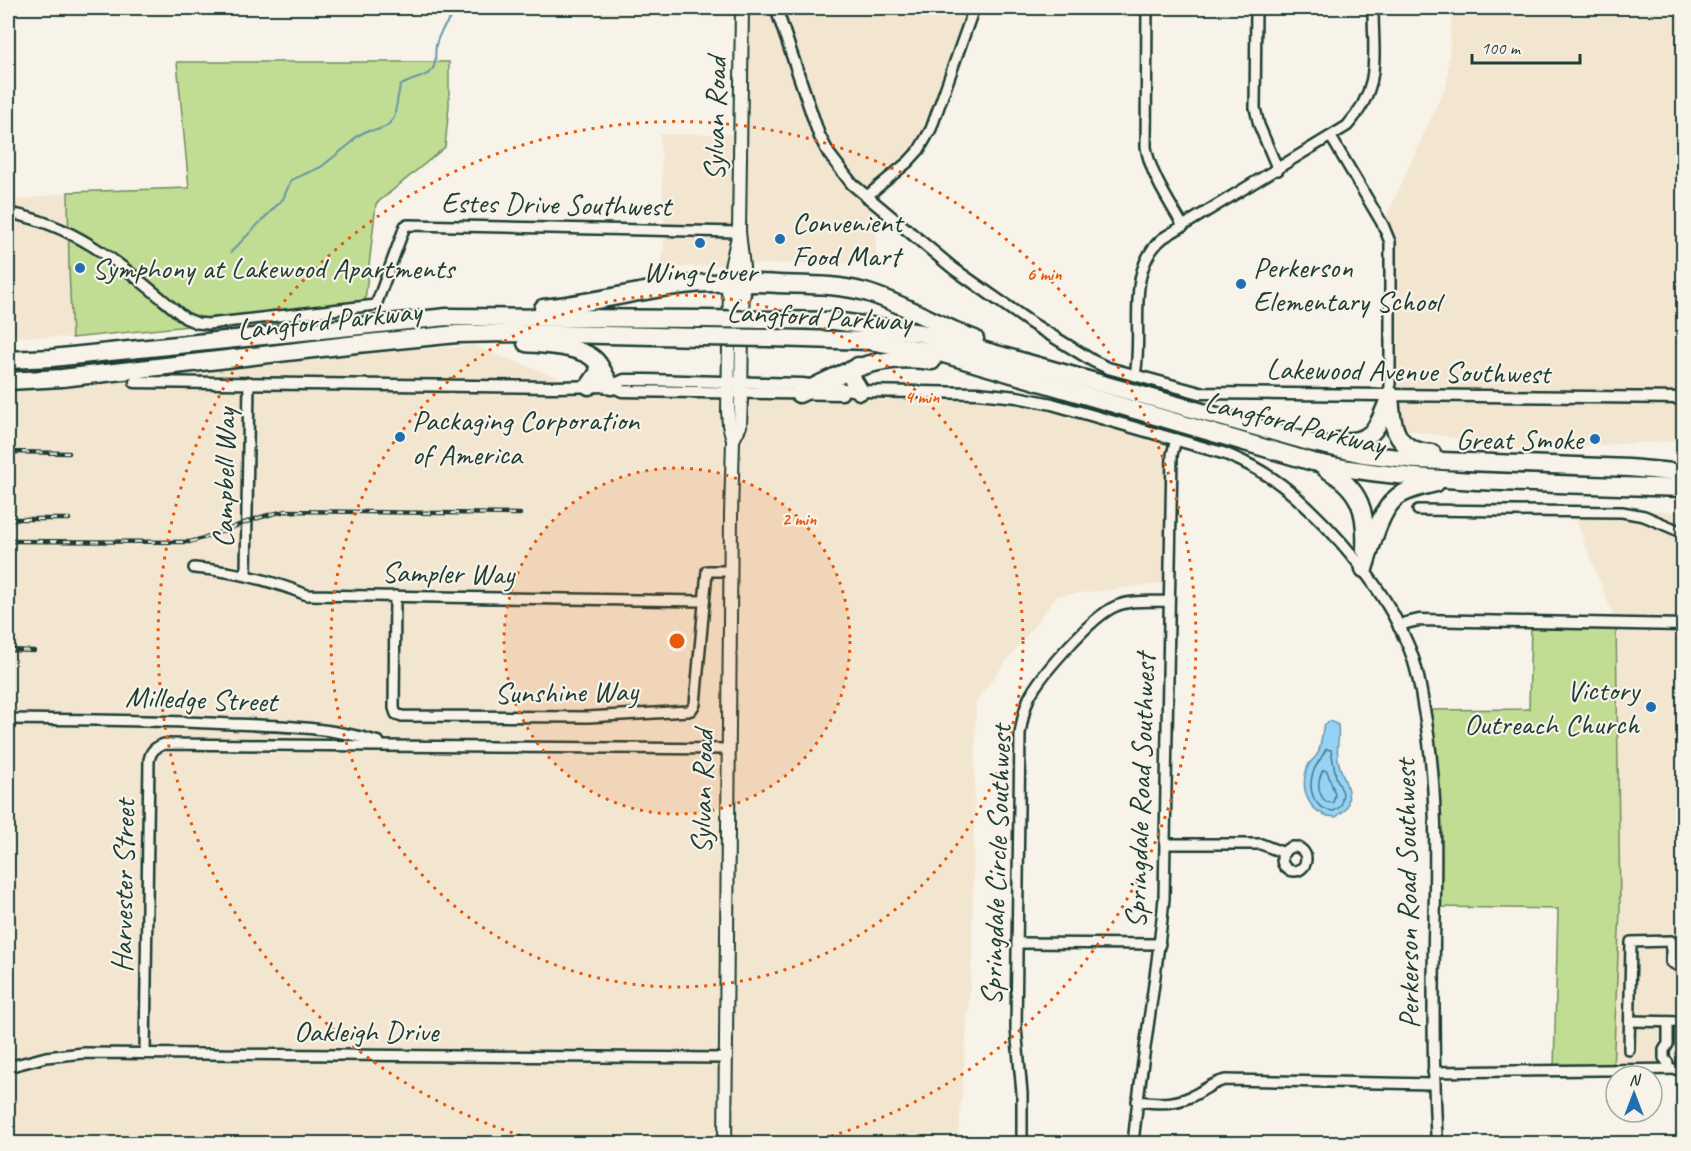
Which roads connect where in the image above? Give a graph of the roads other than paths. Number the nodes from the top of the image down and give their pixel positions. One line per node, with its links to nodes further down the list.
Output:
1 (742, 8): 12 (main road, Sylvan Road)
2 (776, 8): 9 (street)
3 (974, 8): 9 (street)
4 (1147, 8): 11 (street)
5 (1256, 8): 8 (street)
6 (1374, 8): 7 (street)
7 (1332, 137): 8 (street); 31 (street)
8 (1278, 170): 11 (street)
9 (866, 197): 21 (street)
10 (8, 213): 12 (street, Estes Drive Southwest)
11 (1183, 226): 21 (street)
12 (739, 232): 13 (main road, Sylvan Road)
13 (736, 288): 14 (highway); 19 (highway); 28 (main road, Sylvan Road)
14 (447, 317): 16 (highway, Langford Parkway); 19 (highway, Langford Parkway, bridge)
15 (456, 334): 17 (highway); 20 (highway, Langford Parkway, bridge); 22 (highway, Langford Parkway)
16 (8, 360)
17 (599, 365): 26 (highway); 27 (highway)
18 (858, 366): 20 (highway); 25 (highway); 29 (highway)
19 (1057, 370): 33 (highway, Langford Parkway)
20 (1008, 373): 36 (highway, Langford Parkway)
21 (1135, 375): 31 (street, Lakewood Avenue Southwest)
22 (8, 381)
23 (135, 382): 24 (street)
24 (249, 382): 26 (street); 47 (street, Campbell Way)
25 (817, 385): 28 (street); 29 (street); 30 (highway)
26 (589, 386): 27 (street)
27 (611, 386): 28 (street)
28 (735, 388): 30 (street); 46 (main road, Sylvan Road)
29 (860, 391): 30 (street); 34 (street)
30 (799, 394)
31 (1390, 394): 32 (street, Lakewood Avenue Southwest); 33 (highway); 35 (highway)
32 (1683, 398)
33 (1298, 438): 35 (highway, Langford Parkway)
34 (1176, 440): 45 (street, Perkerson Road Southwest); 50 (street, Springdale Road Southwest)
35 (1492, 461): 38 (highway, Langford Parkway)
36 (1313, 462): 40 (highway, Langford Parkway); 45 (highway)
37 (1683, 467): 38 (highway)
38 (1629, 468): 39 (highway, Langford Parkway)
39 (1683, 473)
40 (1449, 479): 41 (highway, Langford Parkway); 45 (highway)
41 (1683, 488)
42 (1418, 510): 43 (street)
43 (1683, 533)
44 (194, 568): 47 (street, Sampler Way)
45 (1364, 569): 52 (street, Perkerson Road Southwest)
46 (730, 571): 49 (street, Sunshine Way); 56 (main road, Sylvan Road)
47 (246, 575): 48 (street, Sampler Way)
48 (395, 597): 49 (street, Sampler Way); 49 (street, Sunshine Way)
49 (704, 601)
50 (1169, 601): 57 (street, Springdale Road Southwest); 59 (street, Springdale Circle Southwest)
51 (1683, 625): 52 (street)
52 (1400, 627): 71 (street, Perkerson Road Southwest)
53 (8, 719): 55 (street, Milledge Street)
54 (180, 744): 55 (street, Milledge Street); 66 (street, Harvester Street)
55 (390, 746): 56 (street, Milledge Street)
56 (728, 748): 67 (main road, Sylvan Road)
57 (1165, 844): 58 (street); 60 (street, Springdale Road Southwest)
58 (1284, 853)
59 (1017, 943): 60 (street); 75 (street, Springdale Circle Southwest)
60 (1160, 944): 73 (street, Springdale Road Southwest)
61 (1683, 966): 62 (street)
62 (1630, 1021): 63 (street); 65 (street)
63 (1668, 1022): 64 (street); 68 (street)
64 (1683, 1022)
65 (1629, 1050)
66 (145, 1053): 67 (street, Oakleigh Drive); 69 (street, Oakleigh Drive)
67 (725, 1058): 74 (main road, Sylvan Road)
68 (1668, 1066): 70 (street); 71 (street)
69 (8, 1067)
70 (1683, 1069)
71 (1433, 1072): 72 (street, Perkerson Road Southwest)
72 (1433, 1084): 73 (street); 77 (street, Perkerson Road Southwest)
73 (1137, 1101): 76 (street, Springdale Road Southwest)
74 (725, 1143)
75 (1022, 1143)
76 (1133, 1143)
77 (1437, 1143)

